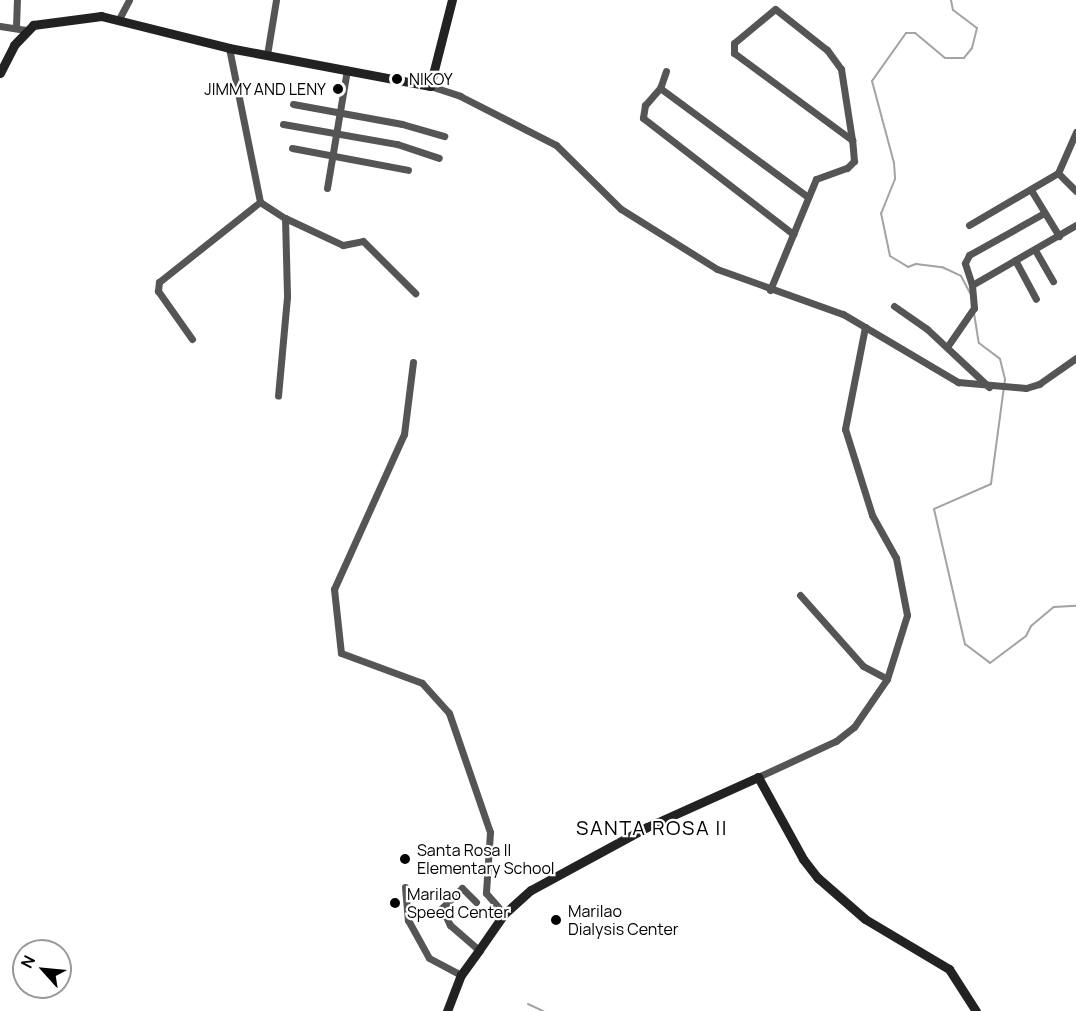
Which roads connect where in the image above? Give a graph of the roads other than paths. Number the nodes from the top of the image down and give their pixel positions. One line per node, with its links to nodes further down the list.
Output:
1 (17, 0): 7 (street)
2 (129, 0): 5 (street)
3 (276, 0): 9 (street)
4 (452, 0): 13 (street)
5 (119, 19): 7 (street); 8 (street)
6 (0, 26): 7 (street)
7 (21, 29): 12 (street)
8 (229, 48): 9 (street); 31 (street)
9 (267, 55): 10 (street)
10 (347, 70): 13 (street); 16 (street)
11 (666, 71): 14 (street)
12 (0, 73)
13 (430, 86): 42 (street)
14 (660, 88): 30 (street); 36 (street)
15 (292, 104): 16 (street)
16 (340, 113): 18 (street); 20 (street)
17 (283, 124): 18 (street)
18 (336, 132): 23 (street); 24 (street)
19 (1076, 132): 26 (street)
20 (444, 136)
21 (852, 140): 21 (street); 30 (street)
22 (292, 148): 23 (street)
23 (332, 156): 25 (street); 27 (street)
24 (439, 158)
25 (408, 170)
26 (1058, 173): 28 (street); 29 (street)
27 (327, 188)
28 (1031, 190): 32 (street); 34 (street)
29 (1076, 191)
30 (808, 197): 36 (street)
31 (260, 202): 33 (street); 47 (street)
32 (1044, 213): 37 (street); 41 (street)
33 (285, 218): 43 (street); 52 (street)
34 (969, 225)
35 (1076, 225): 37 (street)
36 (793, 234): 42 (street)
37 (1059, 236): 38 (street)
38 (1035, 250): 39 (street); 40 (street)
39 (1015, 260): 41 (street); 44 (street)
40 (1053, 281)
41 (974, 288): 48 (street)
42 (770, 290): 46 (street)
43 (415, 293)
44 (1036, 299)
45 (894, 306): 48 (street)
46 (865, 327): 51 (street); 54 (street)
47 (192, 339)
48 (947, 347): 51 (street)
49 (1076, 358): 51 (street)
50 (413, 362): 58 (street)
51 (989, 387)
52 (278, 396)
53 (800, 595): 54 (street)
54 (887, 679): 55 (street)
55 (758, 777): 58 (street); 62 (street)
56 (405, 887): 60 (street)
57 (476, 902): 59 (street)
58 (504, 914): 59 (street)
59 (479, 950): 60 (street)
60 (461, 975): 61 (street)
61 (447, 1011)
62 (976, 1011)

